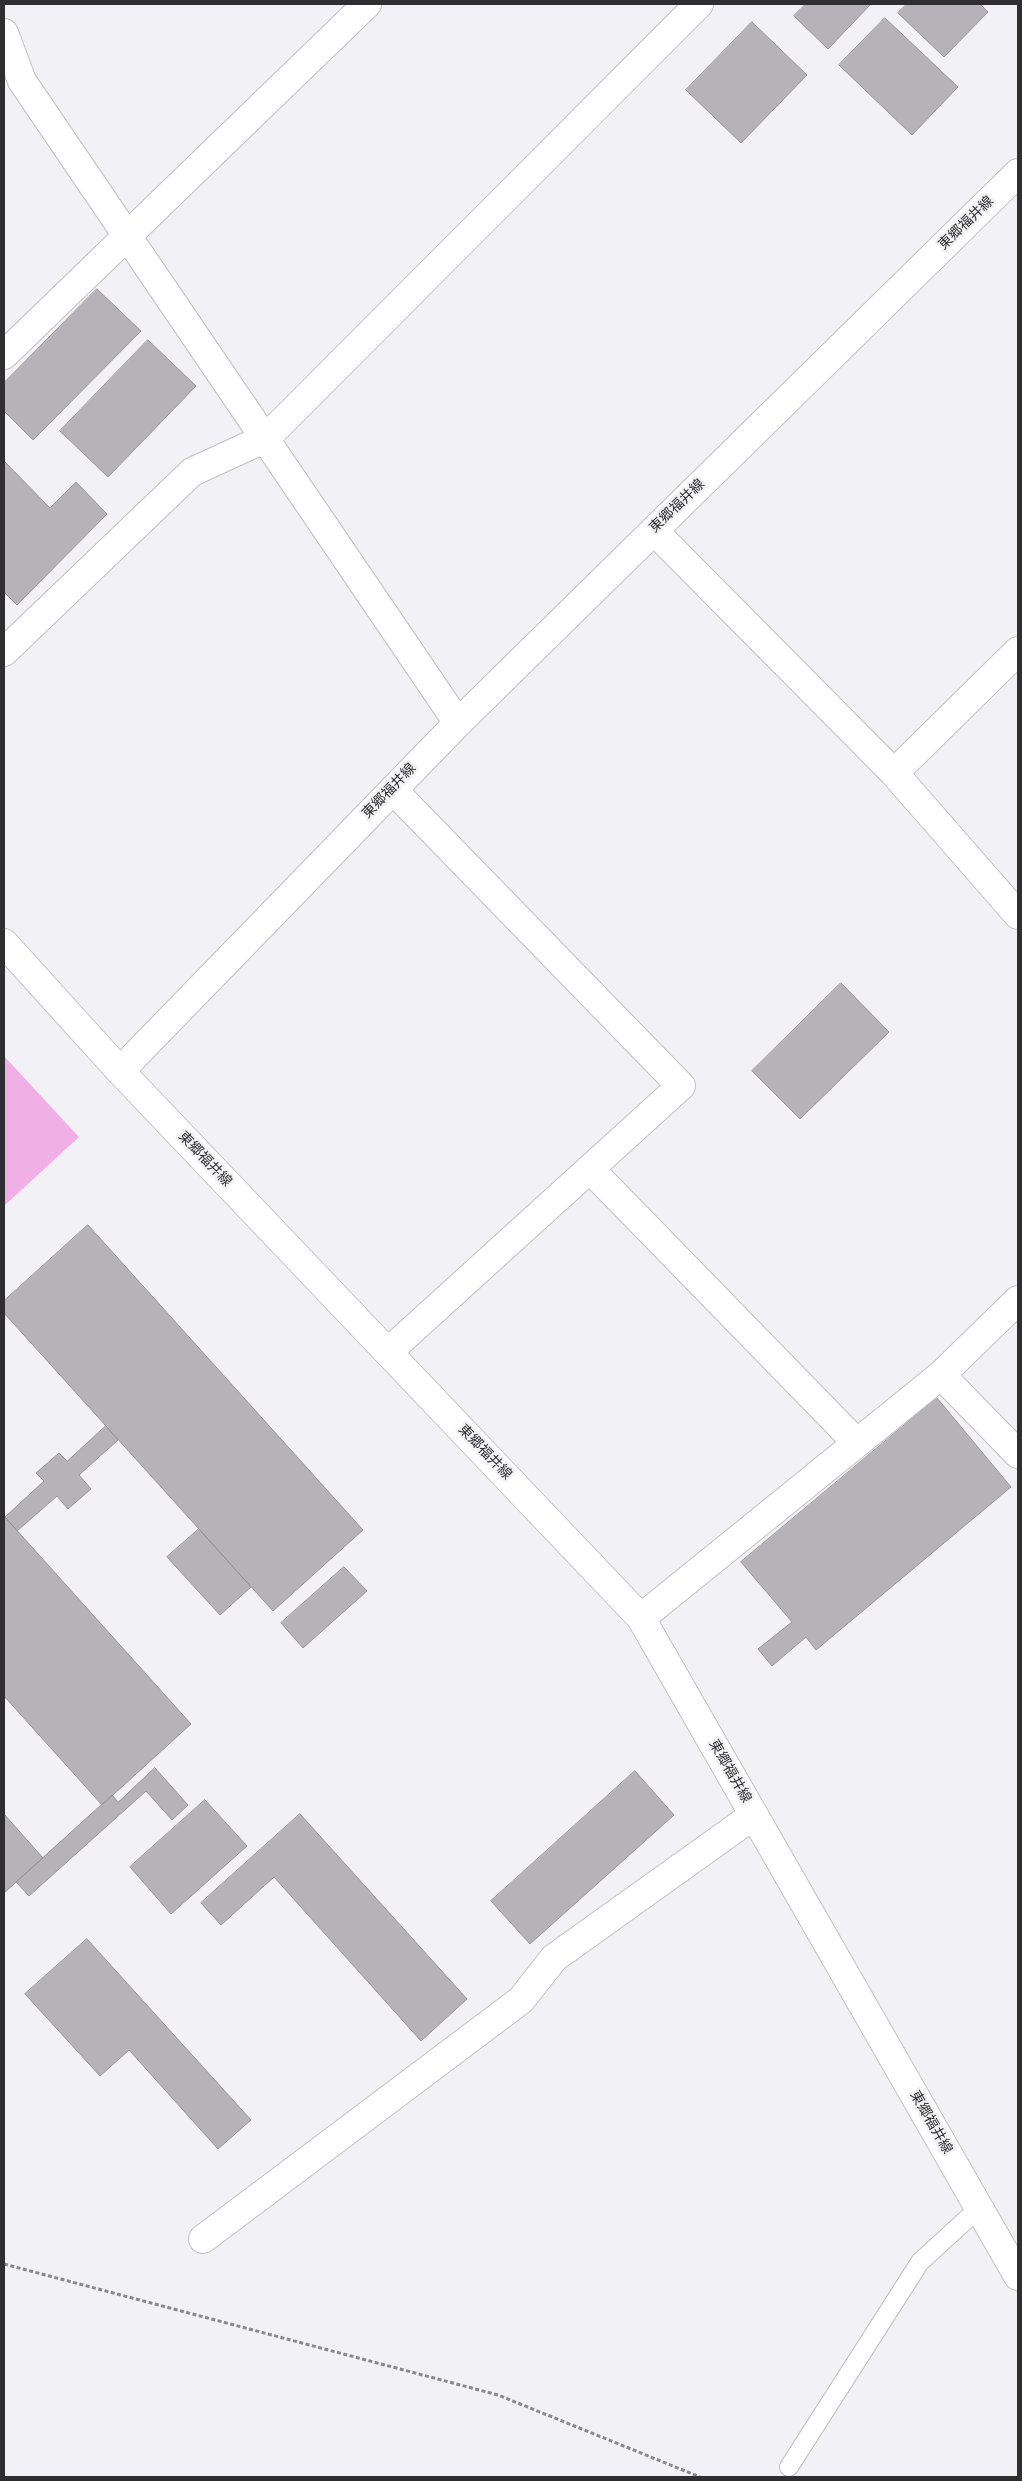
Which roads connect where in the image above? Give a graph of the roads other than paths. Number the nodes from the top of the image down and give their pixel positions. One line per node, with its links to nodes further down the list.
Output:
1 (367, 4): 5 (street)
2 (699, 4): 7 (street)
3 (4, 33): 5 (street)
4 (1018, 174): 8 (street, 東郷福井線)
5 (128, 235): 6 (street); 7 (street)
6 (4, 355)
7 (266, 438): 10 (street); 11 (street)
8 (654, 531): 11 (street, 東郷福井線); 12 (street)
9 (1018, 651): 12 (street)
10 (4, 652)
11 (458, 723): 13 (street, 東郷福井線)
12 (894, 773): 14 (street)
13 (393, 790): 16 (street, 東郷福井線); 17 (street)
14 (1018, 915)
15 (4, 943): 16 (street)
16 (120, 1071): 19 (street, 東郷福井線)
17 (590, 1169): 19 (street); 21 (street)
18 (1018, 1300): 20 (street)
19 (388, 1352): 23 (street, 東郷福井線)
20 (941, 1375): 21 (street); 22 (street)
21 (857, 1443): 23 (street)
22 (1018, 1454)
23 (641, 1618): 24 (street, 東郷福井線)
24 (754, 1815): 25 (street, 東郷福井線); 26 (street)
25 (979, 2208): 27 (street, 東郷福井線); 28 (lane)
26 (203, 2239)
27 (1018, 2276)
28 (789, 2467)

